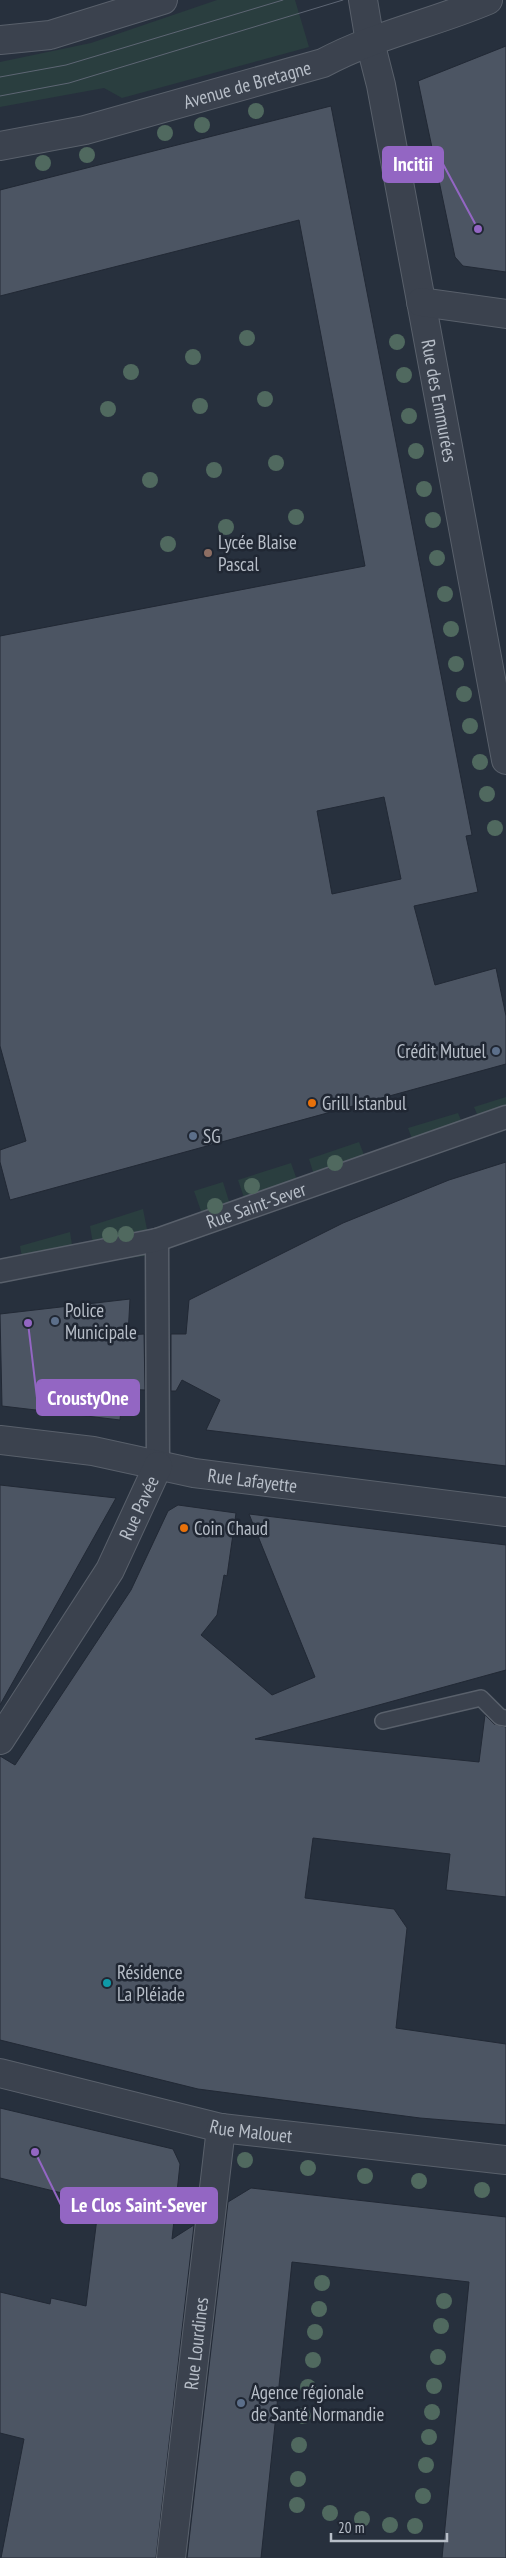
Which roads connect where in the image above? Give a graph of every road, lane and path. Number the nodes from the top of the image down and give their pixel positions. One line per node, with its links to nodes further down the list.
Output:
1 (163, 0): 4 (street)
2 (363, 0): 5 (street, Rue des Emmurées)
3 (488, 0): 5 (street, Avenue de Bretagne)
4 (0, 40)
5 (370, 42): 6 (street, Avenue de Bretagne); 7 (street, Rue des Emmurées)
6 (0, 146)
7 (422, 302): 8 (street); 9 (street, Rue des Emmurées)
8 (506, 314)
9 (506, 760)
10 (506, 1117): 11 (street, Rue Saint-Sever)
11 (157, 1240): 12 (street, Rue Saint-Sever); 14 (street, Rue Pavée)
12 (0, 1270)
13 (0, 1440): 14 (street, Rue Lafayette)
14 (158, 1466): 15 (street, Rue Lafayette); 18 (street, Rue Pavée)
15 (506, 1512)
16 (506, 1718): 17 (lane)
17 (382, 1721)
18 (0, 1740)
19 (0, 2073): 20 (street, Rue Malouet)
20 (221, 2128): 21 (street, Rue Malouet); 22 (street, Rue Lourdines)
21 (506, 2160)
22 (171, 2558)

